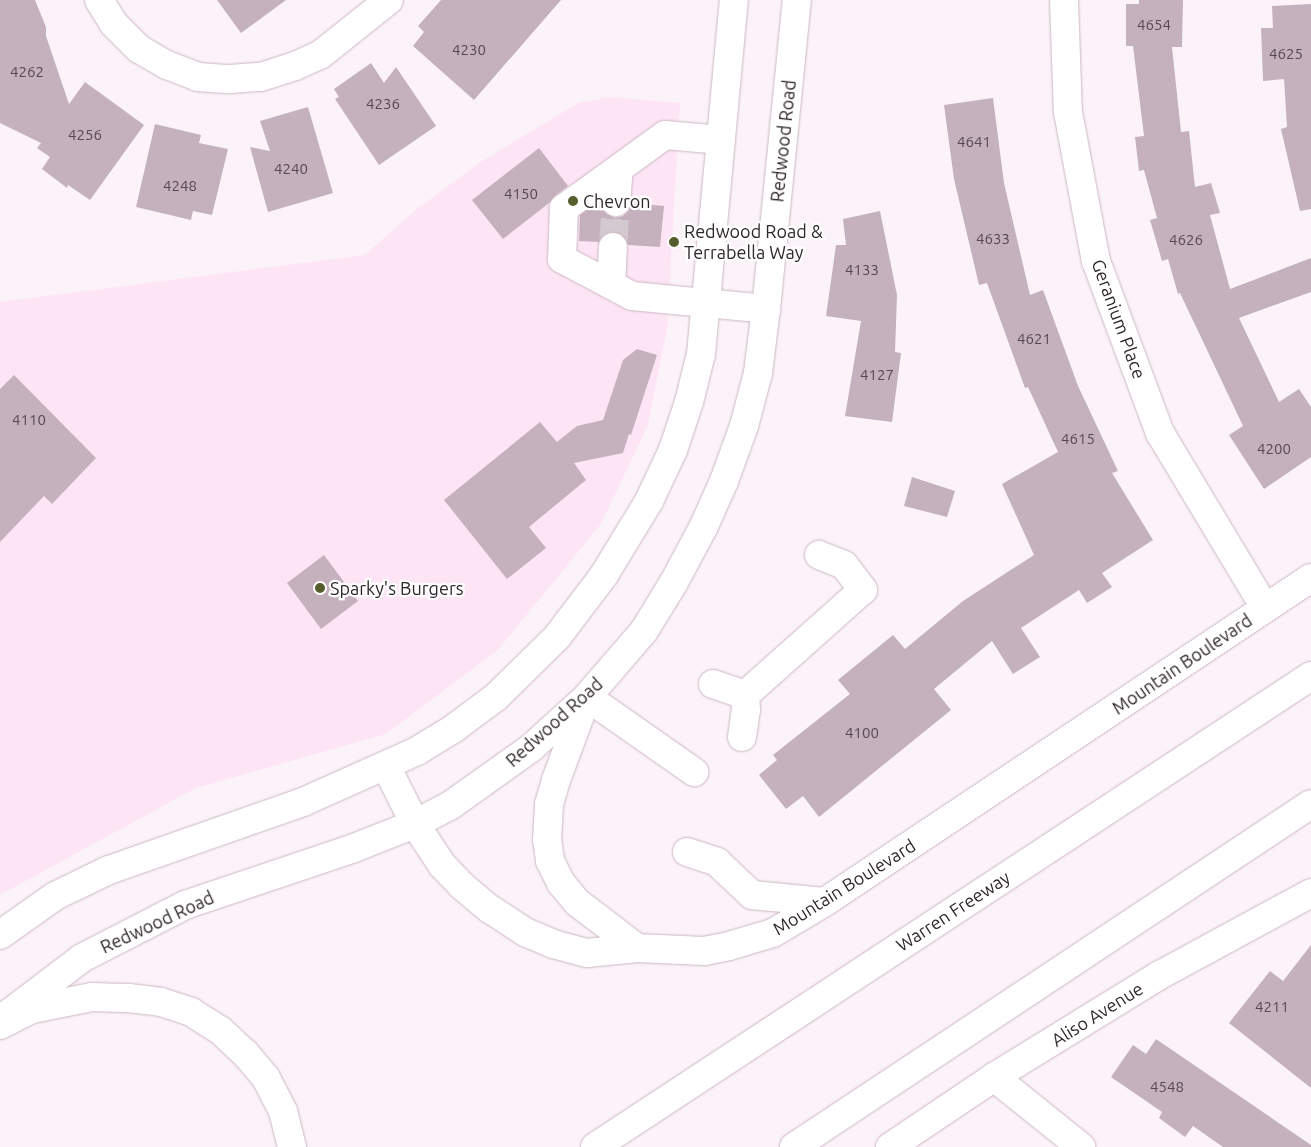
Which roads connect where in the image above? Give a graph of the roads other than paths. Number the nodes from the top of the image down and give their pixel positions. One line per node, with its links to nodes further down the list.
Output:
1 (99, 0): 2 (main road)
2 (389, 0)
3 (734, 0): 6 (main road)
4 (797, 0): 12 (main road, Redwood Road)
5 (1064, 0): 15 (main road, Geranium Place)
6 (721, 140): 7 (main road); 11 (main road)
7 (619, 169): 8 (main road); 10 (main road)
8 (616, 202)
9 (614, 247): 10 (main road)
10 (611, 285): 11 (main road)
11 (707, 303): 12 (main road); 21 (main road)
12 (766, 309): 19 (main road, Redwood Road)
13 (819, 555): 18 (main road)
14 (1311, 578): 15 (main road, Mountain Boulevard)
15 (1266, 608): 27 (main road, Mountain Boulevard)
16 (1311, 676): 34 (main road, Warren Freeway)
17 (713, 684): 18 (main road)
18 (745, 695): 20 (main road)
19 (587, 697): 22 (main road); 24 (main road, Redwood Road); 29 (main road)
20 (742, 737)
21 (386, 766): 24 (main road, Mountain Boulevard); 28 (main road)
22 (694, 772)
23 (1311, 804): 35 (main road)
24 (415, 824): 29 (main road, Mountain Boulevard); 30 (main road, Redwood Road)
25 (687, 852): 27 (main road)
26 (1311, 893): 32 (main road, Aliso Avenue)
27 (825, 902): 29 (main road, Mountain Boulevard)
28 (0, 935)
29 (637, 948)
30 (0, 1020)
31 (0, 1025): 33 (main road)
32 (994, 1077): 36 (main road, Aliso Avenue); 37 (main road)
33 (292, 1147)
34 (595, 1147)
35 (794, 1147)
36 (890, 1147)
37 (1081, 1147)

